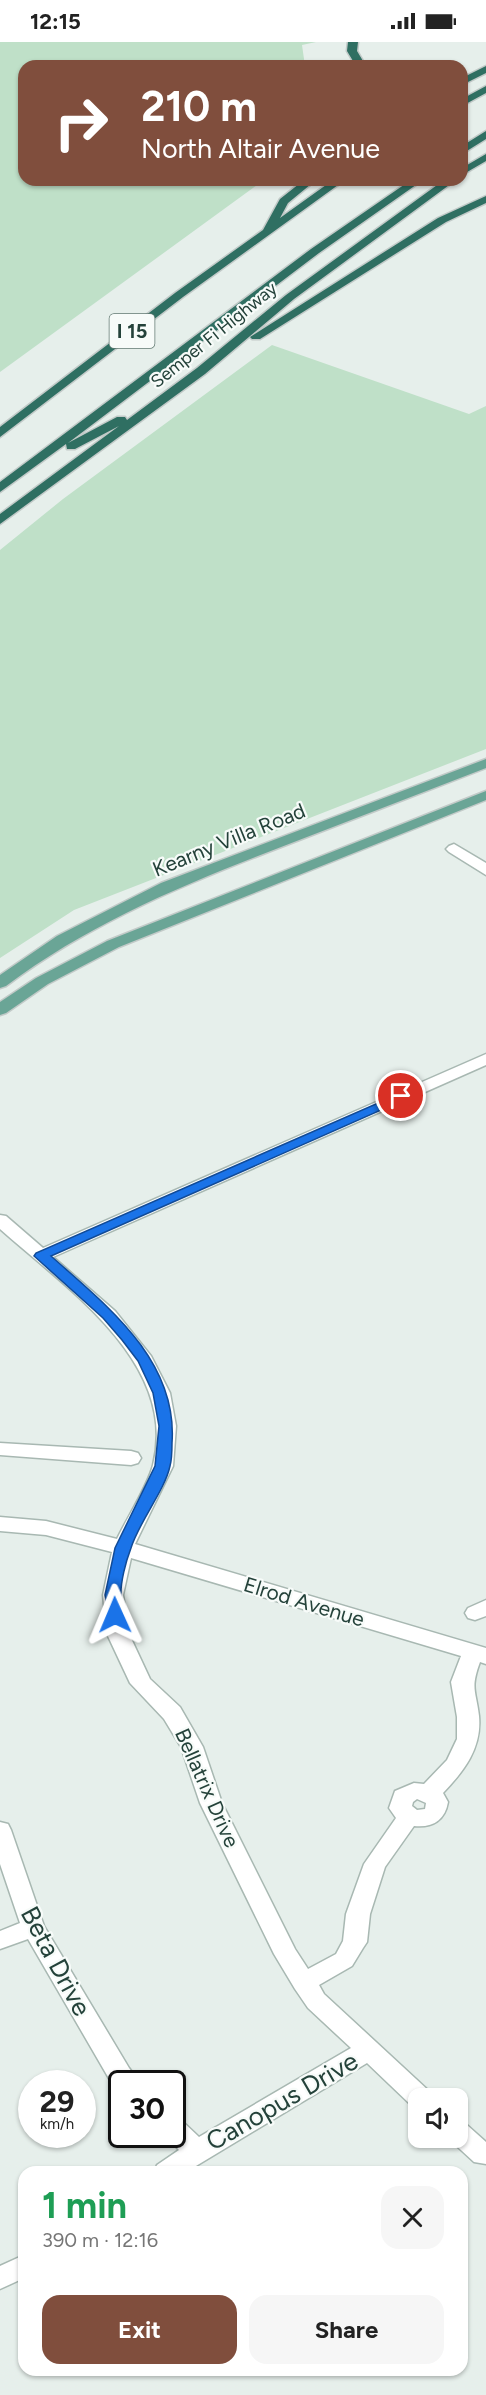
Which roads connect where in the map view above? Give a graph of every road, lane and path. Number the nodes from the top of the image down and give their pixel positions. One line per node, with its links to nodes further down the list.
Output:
1 (353, 42): 2 (highway)
2 (357, 60)
3 (486, 68): 4 (highway); 5 (highway)
4 (468, 74)
5 (468, 78)
6 (486, 90): 7 (highway)
7 (468, 100)
8 (486, 124): 10 (highway)
9 (486, 134): 11 (highway)
10 (468, 136)
11 (468, 147)
12 (486, 157): 13 (highway)
13 (468, 168)
14 (303, 186): 21 (highway)
15 (332, 186): 21 (highway, I 15)
16 (393, 186): 26 (highway)
17 (409, 186): 19 (highway)
18 (443, 186): 22 (highway, Semper Fi Highway)
19 (398, 194): 22 (highway); 27 (highway)
20 (486, 199): 23 (highway)
21 (266, 233): 25 (highway, I 15)
22 (290, 297): 23 (highway, Semper Fi Highway)
23 (201, 371): 24 (highway, Semper Fi Highway)
24 (146, 412): 27 (highway); 28 (highway, Semper Fi Highway)
25 (0, 433)
26 (0, 474)
27 (0, 489)
28 (0, 520)
29 (486, 763): 33 (main road, Kearny Villa Road)
30 (486, 795): 34 (main road)
31 (454, 849): 32 (street)
32 (486, 870)
33 (0, 983)
34 (0, 1010)
35 (486, 1059): 37 (street)
36 (0, 1220): 37 (street, Bellatrix Drive)
37 (41, 1256): 41 (street, Bellatrix Drive)
38 (0, 1449): 39 (street)
39 (131, 1458)
40 (0, 1524): 41 (street, Elrod Avenue)
41 (123, 1548): 42 (street, Elrod Avenue); 46 (street, Bellatrix Drive)
42 (480, 1654): 46 (street)
43 (0, 1830): 44 (street, Beta Drive)
44 (33, 1928): 45 (street); 48 (street, Beta Drive)
45 (0, 1940)
46 (303, 1982): 47 (street, Bellatrix Drive)
47 (368, 2051): 49 (street, Bellatrix Drive); 52 (street, Canopus Drive)
48 (117, 2070)
49 (409, 2088)
50 (186, 2140): 52 (street)
51 (468, 2141): 53 (street)
52 (197, 2151): 54 (street, Canopus Drive)
53 (483, 2155)
54 (175, 2166)
55 (18, 2269): 56 (street)
56 (0, 2278)

